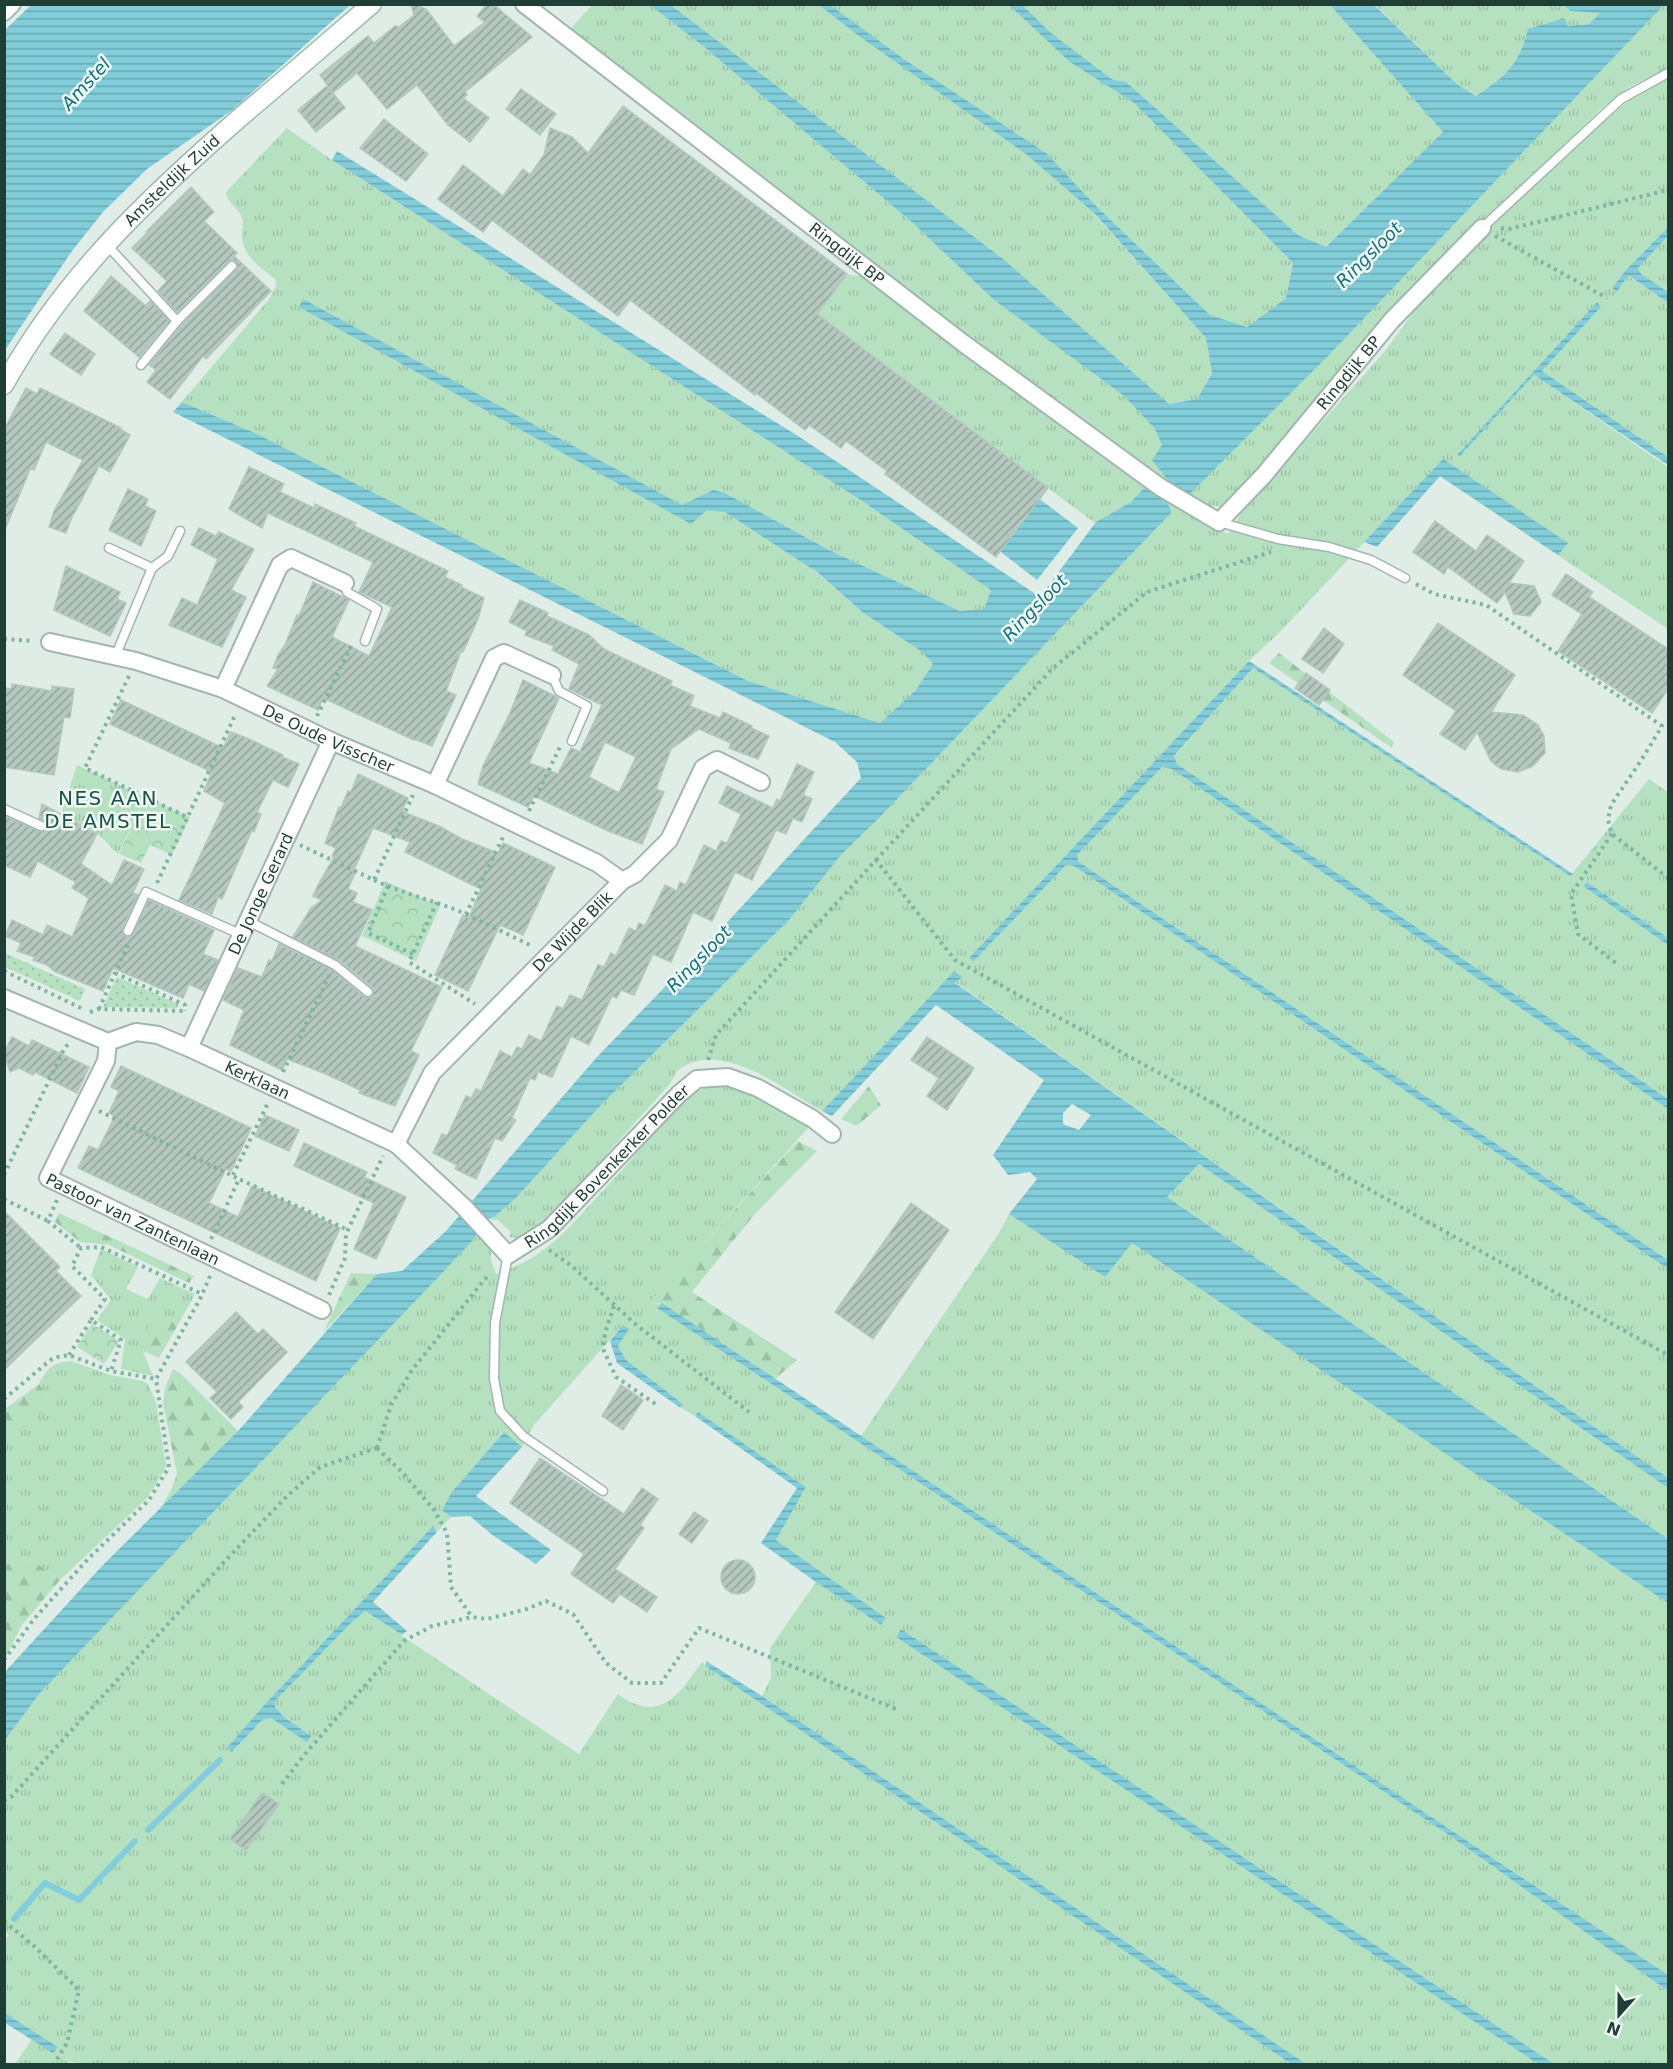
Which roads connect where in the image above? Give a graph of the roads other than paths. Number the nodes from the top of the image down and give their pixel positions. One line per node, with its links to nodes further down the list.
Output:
1 (12, 4): 4 (street)
2 (372, 4): 7 (street, Amsteldijk Zuid)
3 (524, 4): 12 (street, Ringdijk BP)
4 (4, 12)
5 (1668, 73): 6 (lane, Ringdijk BP)
6 (1482, 228): 12 (street, Ringdijk BP)
7 (106, 244): 9 (lane); 11 (street, Amsteldijk Zuid)
8 (232, 266): 9 (lane)
9 (177, 321): 10 (lane)
10 (141, 365)
11 (4, 385)
12 (1219, 522): 16 (lane)
13 (180, 531): 15 (lane)
14 (109, 548): 15 (lane)
15 (152, 568): 20 (lane)
16 (1405, 578)
17 (345, 583): 18 (lane); 22 (street)
18 (365, 641)
19 (50, 642): 20 (street, De Oude Visscher)
20 (115, 657): 22 (street, De Oude Visscher)
21 (552, 675): 24 (lane); 25 (street)
22 (223, 689): 23 (street, De Oude Visscher)
23 (331, 741): 25 (street, De Oude Visscher); 30 (street, De Jonge Gerard)
24 (572, 741)
25 (428, 782): 29 (street, De Oude Visscher)
26 (761, 782): 29 (street, De Wijde Blik)
27 (4, 809): 28 (lane)
28 (41, 826)
29 (622, 881): 37 (street, De Wijde Blik)
30 (245, 928): 31 (lane); 32 (lane); 35 (street, De Jonge Gerard)
31 (129, 929)
32 (368, 992)
33 (4, 998): 34 (street)
34 (108, 1042): 35 (street, Kerklaan); 40 (street, Pastoor van Zantenlaan)
35 (189, 1048): 37 (street, Kerklaan)
36 (832, 1134): 39 (street, Ringdijk Bovenkerker Polder)
37 (393, 1143): 38 (street, Kerklaan)
38 (485, 1229): 39 (street, Ringdijk Bovenkerker Polder)
39 (508, 1255): 41 (lane)
40 (322, 1310)
41 (603, 1491)

